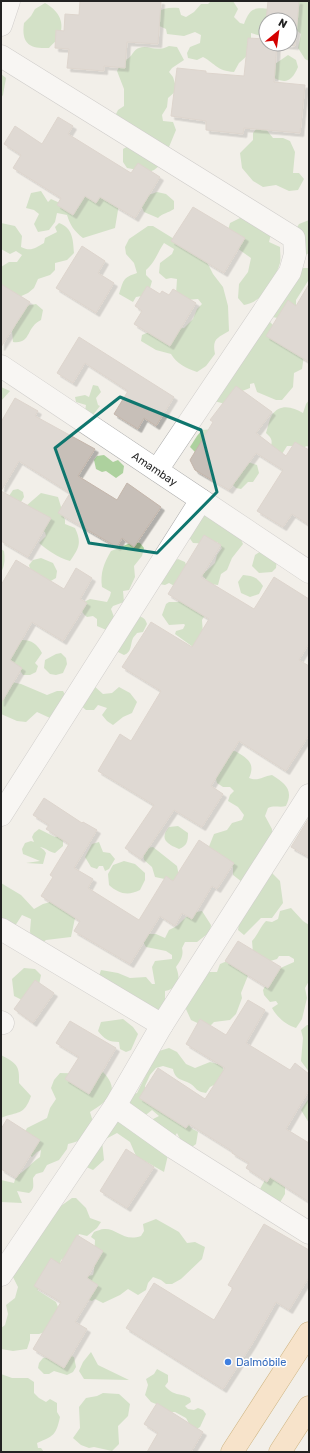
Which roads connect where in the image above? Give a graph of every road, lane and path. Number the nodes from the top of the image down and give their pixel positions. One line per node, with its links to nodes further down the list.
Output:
1 (9, 1): 2 (street)
2 (1, 25)
3 (1, 56): 5 (street)
4 (1, 366): 5 (street, Amambay)
5 (157, 470): 6 (street, Amambay)
6 (201, 500): 7 (street, Amambay); 9 (street)
7 (309, 572)
8 (309, 795): 11 (street)
9 (1, 815)
10 (1, 929): 11 (street)
11 (162, 1024): 12 (street)
12 (114, 1106): 13 (street); 14 (street)
13 (309, 1232)
14 (8, 1251): 15 (street)
15 (1, 1275)
16 (309, 1333): 18 (main road)
17 (309, 1407): 19 (main road)
18 (232, 1452)
19 (280, 1452)

